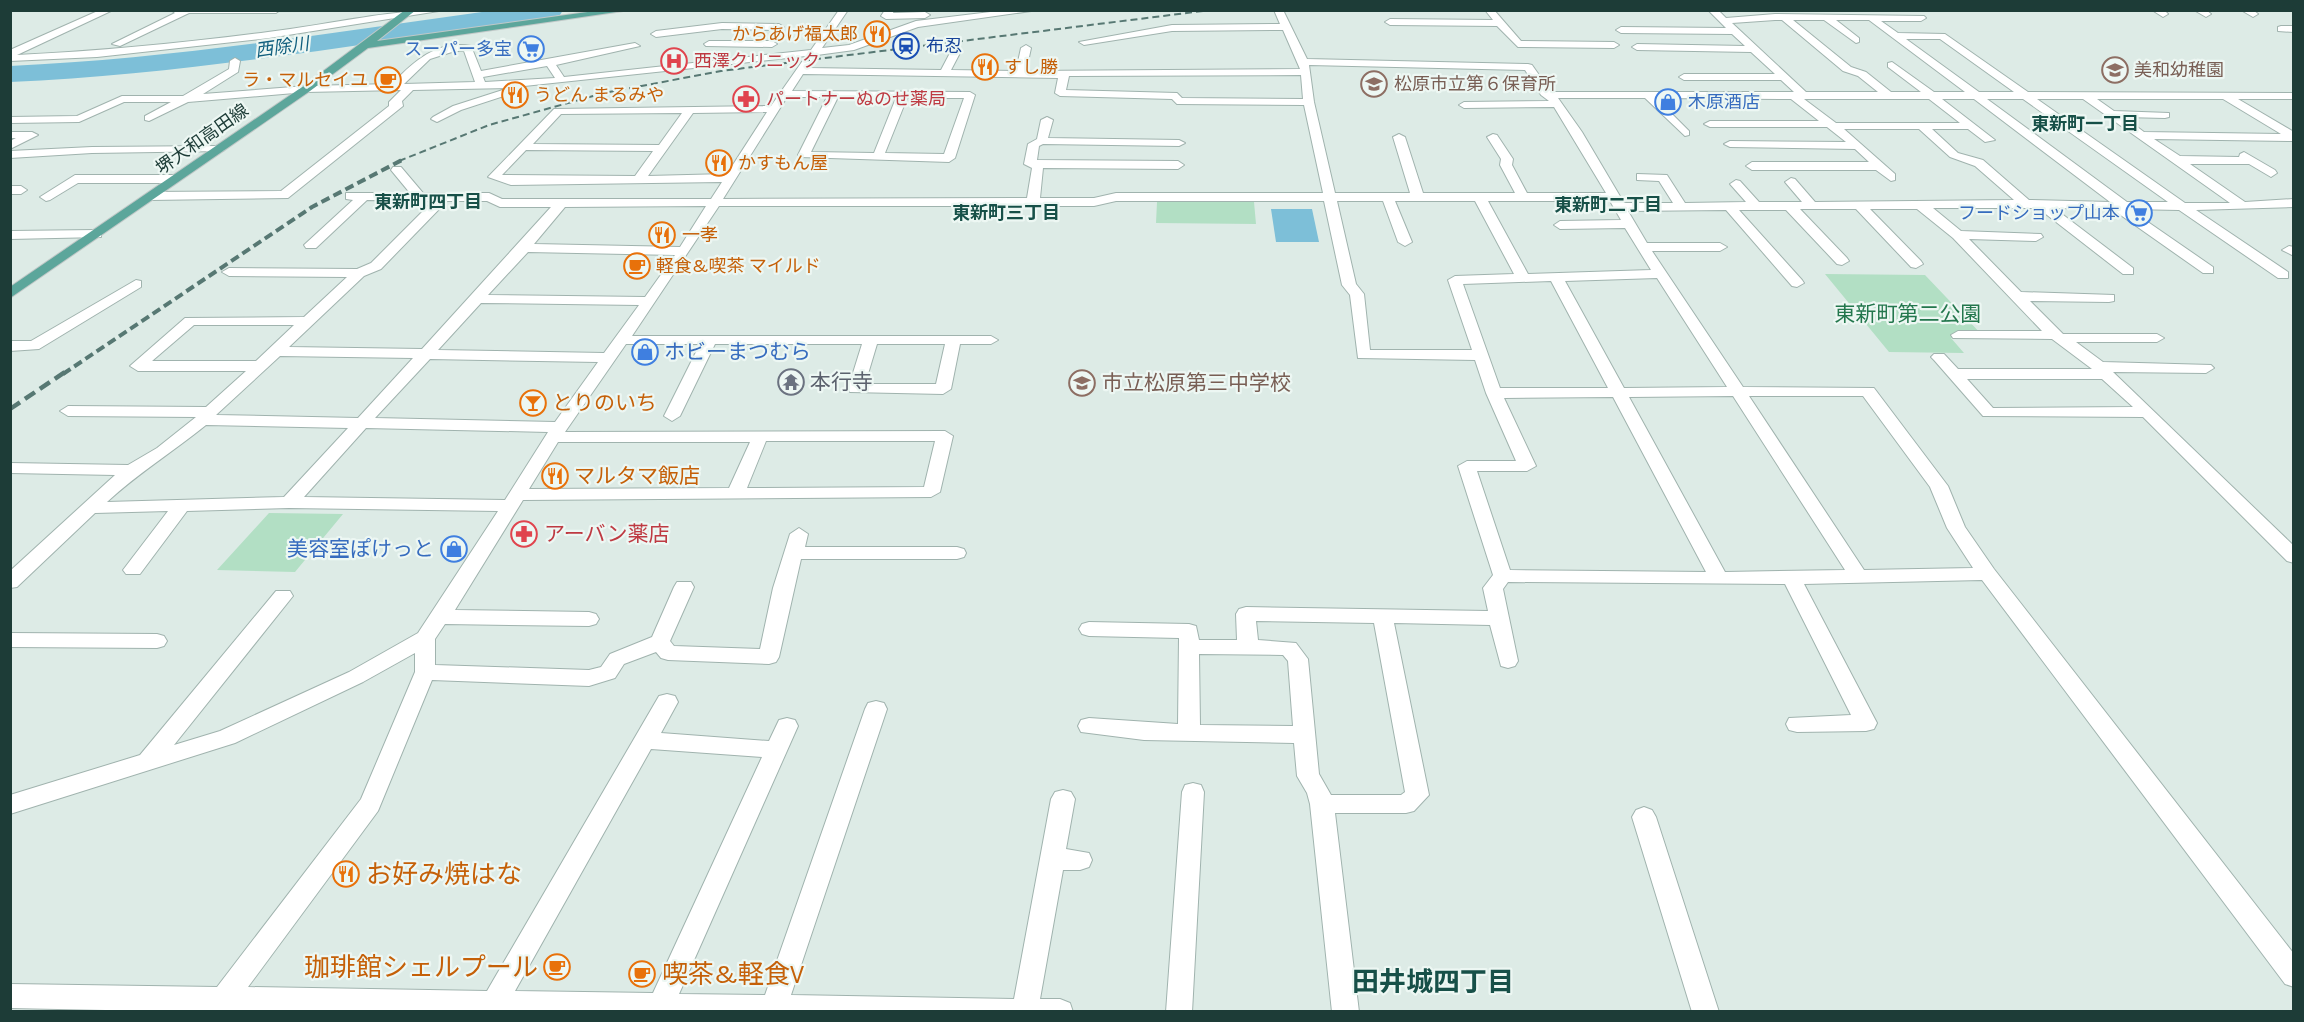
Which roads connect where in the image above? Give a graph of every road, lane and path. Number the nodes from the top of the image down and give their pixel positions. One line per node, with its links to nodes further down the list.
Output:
1 (109, 10): 51 (street)
2 (276, 10): 14 (street)
3 (441, 10): 16 (street)
4 (626, 10): 38 (main road)
5 (844, 10): 50 (street)
6 (890, 10): 18 (street)
7 (1034, 10): 17 (street)
8 (1278, 10): 30 (street)
9 (1489, 10): 26 (street)
10 (1712, 10): 24 (street)
11 (1766, 10): 19 (street)
12 (1806, 10): 20 (street)
13 (178, 11): 14 (street)
14 (186, 11): 40 (street)
15 (978, 12): 17 (street); 18 (street)
16 (407, 14): 38 (main road, 堺大和高田線); 52 (street)
17 (1006, 14): 29 (street)
18 (900, 16): 29 (street)
19 (1779, 17): 20 (street); 24 (street); 75 (street)
20 (1815, 17): 21 (street)
21 (1826, 17): 22 (street); 37 (street)
22 (1872, 18): 23 (street); 36 (street)
23 (1921, 18)
24 (1725, 21): 34 (street)
25 (1390, 22): 26 (street)
26 (1500, 23): 43 (street)
27 (722, 26): 28 (street); 35 (street); 41 (street)
28 (779, 27)
29 (906, 27): 50 (street)
30 (1287, 27): 39 (street); 57 (street)
31 (2281, 29): 32 (street)
32 (2294, 29)
33 (1622, 30): 34 (street)
34 (1732, 31): 48 (street)
35 (656, 34)
36 (1897, 36): 78 (street); 79 (street)
37 (1856, 40)
38 (371, 42): 71 (main road, 堺大和高田線)
39 (1084, 42)
40 (117, 44)
41 (709, 44): 42 (street); 56 (street)
42 (772, 44)
43 (1518, 44): 44 (street); 58 (street)
44 (1614, 45)
45 (635, 46): 54 (street)
46 (1637, 47): 48 (street)
47 (1026, 48): 62 (street)
48 (1751, 49): 65 (street)
49 (956, 51): 61 (street)
50 (812, 53): 56 (street); 60 (street)
51 (10, 56): 52 (street)
52 (30, 58): 59 (street)
53 (235, 61): 85 (street)
54 (550, 63): 66 (street); 67 (street)
55 (1892, 65): 76 (street)
56 (693, 66): 67 (street)
57 (1304, 67): 58 (street); 63 (street); 87 (street)
58 (1528, 67): 86 (street)
59 (10, 69)
60 (800, 71): 61 (street); 73 (street)
61 (945, 72): 62 (street)
62 (1020, 74): 63 (street)
63 (1064, 75): 87 (street)
64 (1684, 77): 65 (street)
65 (1783, 77): 77 (street)
66 (479, 80): 68 (street); 69 (street); 70 (street)
67 (561, 80): 68 (street)
68 (531, 84): 95 (street)
69 (396, 86): 70 (street); 71 (street)
70 (411, 86): 139 (street)
71 (306, 89): 85 (street); 119 (main road, 堺大和高田線)
72 (835, 93): 73 (street); 74 (street); 121 (street)
73 (783, 94): 90 (street)
74 (903, 94): 121 (street); 121 (street)
75 (1887, 94): 76 (street); 77 (street)
76 (1930, 94): 78 (street); 102 (street)
77 (1797, 95): 80 (street); 100 (street)
78 (1979, 95): 79 (street); 156 (street)
79 (2029, 95): 81 (street); 163 (street)
80 (1649, 96): 86 (street); 103 (street)
81 (2086, 96): 82 (street); 92 (street)
82 (2225, 96): 83 (street); 109 (street)
83 (2275, 96): 84 (street); 89 (street)
84 (2294, 96)
85 (184, 99): 94 (street); 96 (street)
86 (1554, 99): 88 (street); 152 (street)
87 (1309, 102): 145 (street)
88 (1464, 105)
89 (2294, 107)
90 (774, 109): 91 (street); 134 (street)
91 (690, 110): 117 (street); 118 (street)
92 (2115, 114): 93 (street); 105 (street)
93 (2165, 115)
94 (149, 118)
95 (437, 119)
96 (10, 120)
97 (1047, 120): 111 (street)
98 (1710, 124): 99 (street)
99 (1776, 124): 100 (street); 114 (street)
100 (1832, 125): 101 (street); 116 (street)
101 (1921, 125): 102 (street); 154 (street)
102 (1970, 126): 110 (street)
103 (1685, 133)
104 (10, 135): 115 (street)
105 (2144, 135): 108 (street); 122 (street)
106 (1399, 137): 147 (street)
107 (1493, 137): 144 (street)
108 (2215, 137): 109 (street); 123 (street)
109 (2294, 138)
110 (1989, 140)
111 (1042, 141): 112 (street); 124 (street)
112 (1179, 142)
113 (1730, 144): 114 (street)
114 (1796, 145): 116 (street); 127 (street)
115 (10, 146)
116 (1858, 146): 128 (street)
117 (524, 147): 118 (street); 131 (street)
118 (662, 148): 136 (street)
119 (219, 149): 120 (street); 135 (main road, 堺大和高田線)
120 (10, 155)
121 (878, 157)
122 (2179, 160): 123 (street); 164 (street)
123 (2253, 161): 130 (street)
124 (1038, 164): 125 (street); 151 (street)
125 (1178, 165)
126 (1752, 166): 127 (street)
127 (1815, 166): 128 (street)
128 (1880, 166): 133 (street)
129 (397, 170): 140 (street)
130 (2271, 173)
131 (494, 177): 136 (street); 143 (street)
132 (1641, 177): 165 (street)
133 (1891, 177)
134 (731, 178): 136 (street); 149 (street)
135 (174, 179): 139 (main road, 堺大和高田線); 141 (street)
136 (639, 179)
137 (1791, 182): 160 (street)
138 (1736, 184): 158 (street)
139 (150, 196): 168 (main road, 堺大和高田線)
140 (419, 196): 142 (street); 173 (street)
141 (46, 197)
142 (444, 197): 143 (street); 183 (street)
143 (489, 197): 150 (street)
144 (1523, 197): 148 (street); 152 (street)
145 (1330, 198): 146 (street); 151 (street); 207 (street)
146 (1388, 198): 147 (street); 172 (street)
147 (1418, 198): 148 (street)
148 (1480, 198): 187 (street)
149 (717, 201): 150 (street); 151 (street); 177 (street)
150 (562, 202): 176 (street)
151 (1033, 202)
152 (1616, 202): 165 (street); 166 (street)
153 (2294, 203): 164 (street)
154 (2026, 204): 155 (street); 162 (street)
155 (2041, 204): 156 (street); 181 (street)
156 (2119, 205): 163 (street); 180 (street)
157 (1728, 206): 158 (street); 165 (street); 189 (street)
158 (1756, 206): 159 (street)
159 (1790, 206): 160 (street); 178 (street)
160 (1812, 206): 161 (street)
161 (1860, 206): 162 (street); 179 (street)
162 (1922, 206): 170 (street)
163 (2181, 206): 164 (street); 185 (street)
164 (2242, 206)
165 (1682, 207)
166 (1629, 224): 167 (street); 174 (street)
167 (1560, 225)
168 (96, 234): 169 (street); 190 (main road, 堺大和高田線)
169 (10, 235)
170 (1958, 235): 171 (street); 191 (street)
171 (2036, 237)
172 (1405, 242)
173 (311, 245)
174 (1643, 247): 175 (street); 184 (street)
175 (1720, 247)
176 (524, 248): 177 (street); 193 (street)
177 (684, 251): 194 (street)
178 (1842, 261)
179 (1916, 264)
180 (2208, 270)
181 (2128, 271)
182 (229, 272): 183 (street)
183 (359, 273): 195 (street)
184 (1661, 274): 186 (street); 214 (street)
185 (2283, 275)
186 (1556, 277): 187 (street); 215 (street)
187 (1523, 278): 207 (street)
188 (136, 284): 204 (street)
189 (1797, 284)
190 (10, 294)
191 (2017, 296): 192 (street); 197 (street)
192 (2109, 298)
193 (477, 299): 194 (street); 206 (street)
194 (649, 301): 199 (street)
195 (308, 321): 205 (street); 210 (street)
196 (1958, 335): 197 (street)
197 (2057, 336): 198 (street); 212 (street)
198 (2157, 338)
199 (622, 340): 200 (street); 208 (street)
200 (710, 340): 201 (street); 220 (street)
201 (871, 340): 202 (street); 202 (street)
202 (953, 340): 203 (street)
203 (991, 340)
204 (10, 346)
205 (276, 351): 206 (street); 210 (street)
206 (427, 353): 208 (street); 221 (street)
207 (1480, 354): 216 (street)
208 (610, 357): 222 (street)
209 (1939, 357): 213 (street)
210 (259, 366): 219 (street)
211 (2206, 368): 212 (street)
212 (2103, 371): 213 (street); 218 (street)
213 (1955, 374): 218 (street)
214 (1738, 391): 215 (street); 234 (street); 235 (street)
215 (1620, 392): 216 (street); 238 (street)
216 (1494, 393): 236 (street)
217 (68, 411): 219 (street)
218 (2148, 412): 232 (street)
219 (205, 416): 221 (street); 225 (street)
220 (672, 416)
221 (363, 423): 222 (street); 228 (street)
222 (557, 432): 223 (street); 227 (street)
223 (760, 436): 226 (street); 226 (street)
224 (10, 468): 225 (street)
225 (132, 470): 230 (street)
226 (736, 493): 227 (street)
227 (513, 500): 228 (street); 243 (street)
228 (290, 502): 229 (street)
229 (182, 505): 230 (street); 233 (street)
230 (90, 508): 239 (street)
231 (957, 553): 250 (street)
232 (2294, 556)
233 (133, 570)
234 (1987, 574): 235 (street); 272 (street)
235 (1858, 575): 237 (street)
236 (1503, 576): 238 (street); 244 (street)
237 (1791, 577): 238 (street); 257 (street)
238 (1719, 579)
239 (10, 582)
240 (684, 587): 250 (street)
241 (283, 596): 264 (street)
242 (1382, 615): 244 (street); 252 (street); 267 (street)
243 (439, 617): 245 (street); 247 (street)
244 (1499, 618): 253 (street)
245 (589, 619)
246 (1089, 629): 251 (street)
247 (425, 638): 254 (street); 264 (street)
248 (10, 640): 249 (street)
249 (157, 641)
250 (660, 642): 254 (street)
251 (1188, 647): 252 (street); 260 (street)
252 (1248, 647): 261 (street)
253 (1508, 661)
254 (425, 672): 275 (street)
255 (667, 702): 262 (street)
256 (876, 709): 277 (street)
257 (1797, 724)
258 (787, 726): 263 (street)
259 (1089, 726): 260 (street)
260 (1189, 732): 261 (street)
261 (1305, 735): 267 (street)
262 (645, 740): 263 (street); 274 (street)
263 (777, 750): 276 (street)
264 (146, 764): 268 (street)
265 (1193, 792): 280 (street)
266 (1063, 799): 270 (street)
267 (1322, 804): 281 (street)
268 (10, 805)
269 (1644, 817): 282 (street)
270 (1053, 859): 271 (street); 278 (street)
271 (1080, 860)
272 (2294, 975)
273 (10, 996): 275 (street)
274 (495, 1003): 275 (street); 276 (street)
275 (218, 1005)
276 (661, 1005): 277 (street)
277 (774, 1007): 278 (street)
278 (1025, 1011): 279 (street)
279 (1060, 1011)
280 (1179, 1011)
281 (1346, 1011)
282 (1706, 1011)

